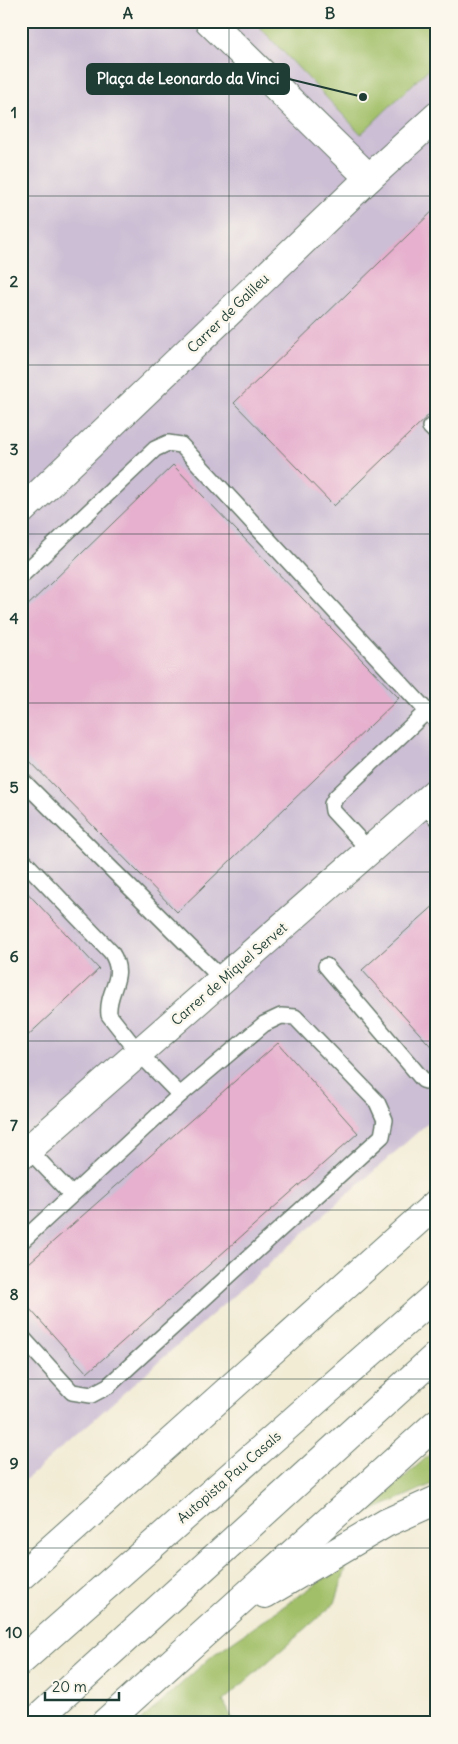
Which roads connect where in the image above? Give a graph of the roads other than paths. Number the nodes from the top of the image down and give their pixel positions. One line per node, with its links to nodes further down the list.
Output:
1 (209, 21): 3 (main road)
2 (437, 116): 3 (main road, Carrer de Galileu)
3 (369, 178): 4 (main road, Carrer de Galileu)
4 (21, 511)
5 (21, 576): 6 (lane)
6 (432, 717): 9 (lane)
7 (21, 779): 12 (lane)
8 (432, 804): 9 (main road, Carrer de Miquel Servet)
9 (370, 850): 12 (main road, Carrer de Miquel Servet)
10 (21, 858): 13 (lane)
11 (326, 966): 14 (lane)
12 (222, 979): 13 (main road, Carrer de Miquel Servet)
13 (139, 1053): 15 (lane); 16 (main road, Carrer de Miquel Servet)
14 (437, 1084)
15 (180, 1095): 17 (lane); 21 (lane)
16 (25, 1153): 17 (lane)
17 (71, 1194): 19 (lane)
18 (437, 1203): 25 (main road)
19 (21, 1242)
20 (437, 1294): 27 (main road, Autopista Pau Casals)
21 (21, 1336)
22 (437, 1355): 28 (main road)
23 (437, 1423): 26 (main road)
24 (437, 1500): 26 (main road)
25 (21, 1576)
26 (214, 1624): 29 (main road)
27 (21, 1661)
28 (33, 1723)
29 (105, 1723)

